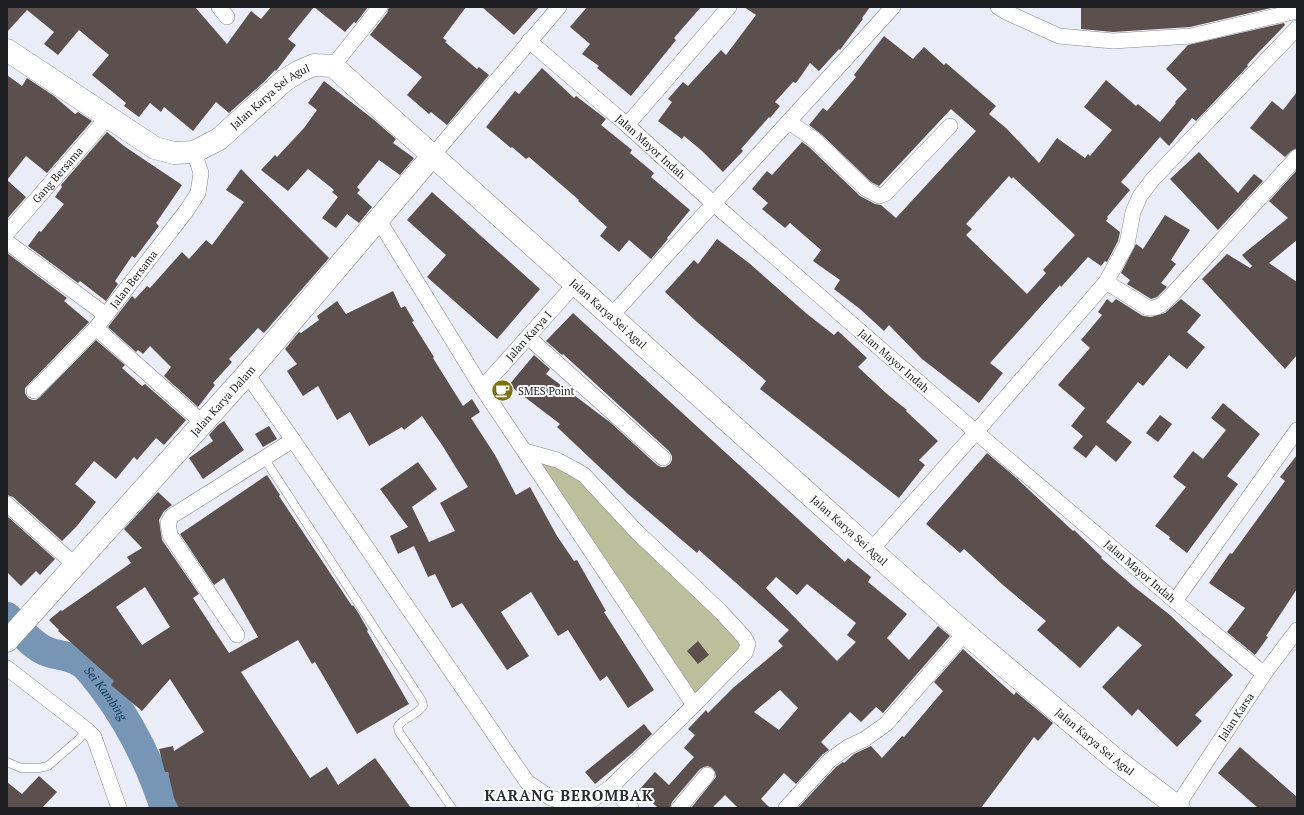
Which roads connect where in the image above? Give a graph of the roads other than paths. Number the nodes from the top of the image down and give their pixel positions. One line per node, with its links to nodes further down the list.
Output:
1 (380, 7): 10 (street)
2 (559, 7): 8 (street)
3 (729, 7): 13 (street)
4 (893, 7): 12 (street)
5 (998, 7): 6 (street)
6 (1297, 11)
7 (1297, 28): 22 (street)
8 (529, 42): 13 (street, Jalan Mayor Indah); 16 (street)
9 (7, 50): 11 (main road, Jalan Karya Sei Agul)
10 (333, 66): 15 (main road, Jalan Karya Sei Agul); 16 (main road, Jalan Karya Sei Agul)
11 (108, 117): 15 (main road, Jalan Karya Sei Agul); 20 (street, Gang Bersama)
12 (789, 122): 14 (street); 18 (street)
13 (627, 125): 18 (street, Jalan Mayor Indah)
14 (950, 126)
15 (194, 152): 24 (street, Jalan Bersama)
16 (433, 155): 19 (main road, Jalan Karya Dalam); 23 (main road, Jalan Karya Sei Agul)
17 (1297, 157): 22 (street)
18 (714, 204): 25 (street); 33 (street, Jalan Mayor Indah)
19 (378, 219): 28 (main road, Jalan Karya Dalam); 29 (street)
20 (7, 233)
21 (7, 242): 24 (street)
22 (1106, 282): 33 (street)
23 (575, 284): 25 (main road, Jalan Karya Sei Agul); 27 (street, Jalan Karya I)
24 (106, 315): 26 (street, Jalan Bersama)
25 (611, 316): 39 (main road, Jalan Karya Sei Agul)
26 (96, 328): 30 (street, Jalan Bersama); 31 (street)
27 (528, 337): 29 (street, Jalan Karya I); 37 (street)
28 (247, 374): 31 (main road, Jalan Karya Dalam); 34 (street)
29 (482, 388): 35 (street)
30 (34, 391)
31 (203, 424): 40 (main road, Jalan Karya Dalam)
32 (1297, 430): 41 (street)
33 (976, 432): 39 (street); 41 (street, Jalan Mayor Indah)
34 (293, 440): 36 (street); 52 (street)
35 (525, 451): 48 (street); 48 (street)
36 (264, 458): 44 (street); 55 (lane)
37 (663, 458)
38 (7, 504): 40 (street)
39 (871, 550): 43 (main road, Jalan Karya Sei Agul)
40 (75, 565): 45 (main road, Jalan Karya Dalam)
41 (1175, 601): 47 (street, Jalan Mayor Indah)
42 (1297, 630): 47 (street, Jalan Karsa)
43 (965, 632): 53 (main road, Jalan Karya Sei Agul); 58 (street)
44 (237, 635)
45 (7, 641)
46 (7, 668): 49 (street)
47 (1264, 674): 53 (street, Jalan Karsa)
48 (694, 705): 52 (street)
49 (88, 730): 50 (lane); 54 (street)
50 (7, 762)
51 (707, 775): 57 (street)
52 (611, 787): 56 (street)
53 (1178, 807)
54 (120, 808)
55 (452, 808)
56 (631, 808)
57 (679, 808)
58 (786, 808)

